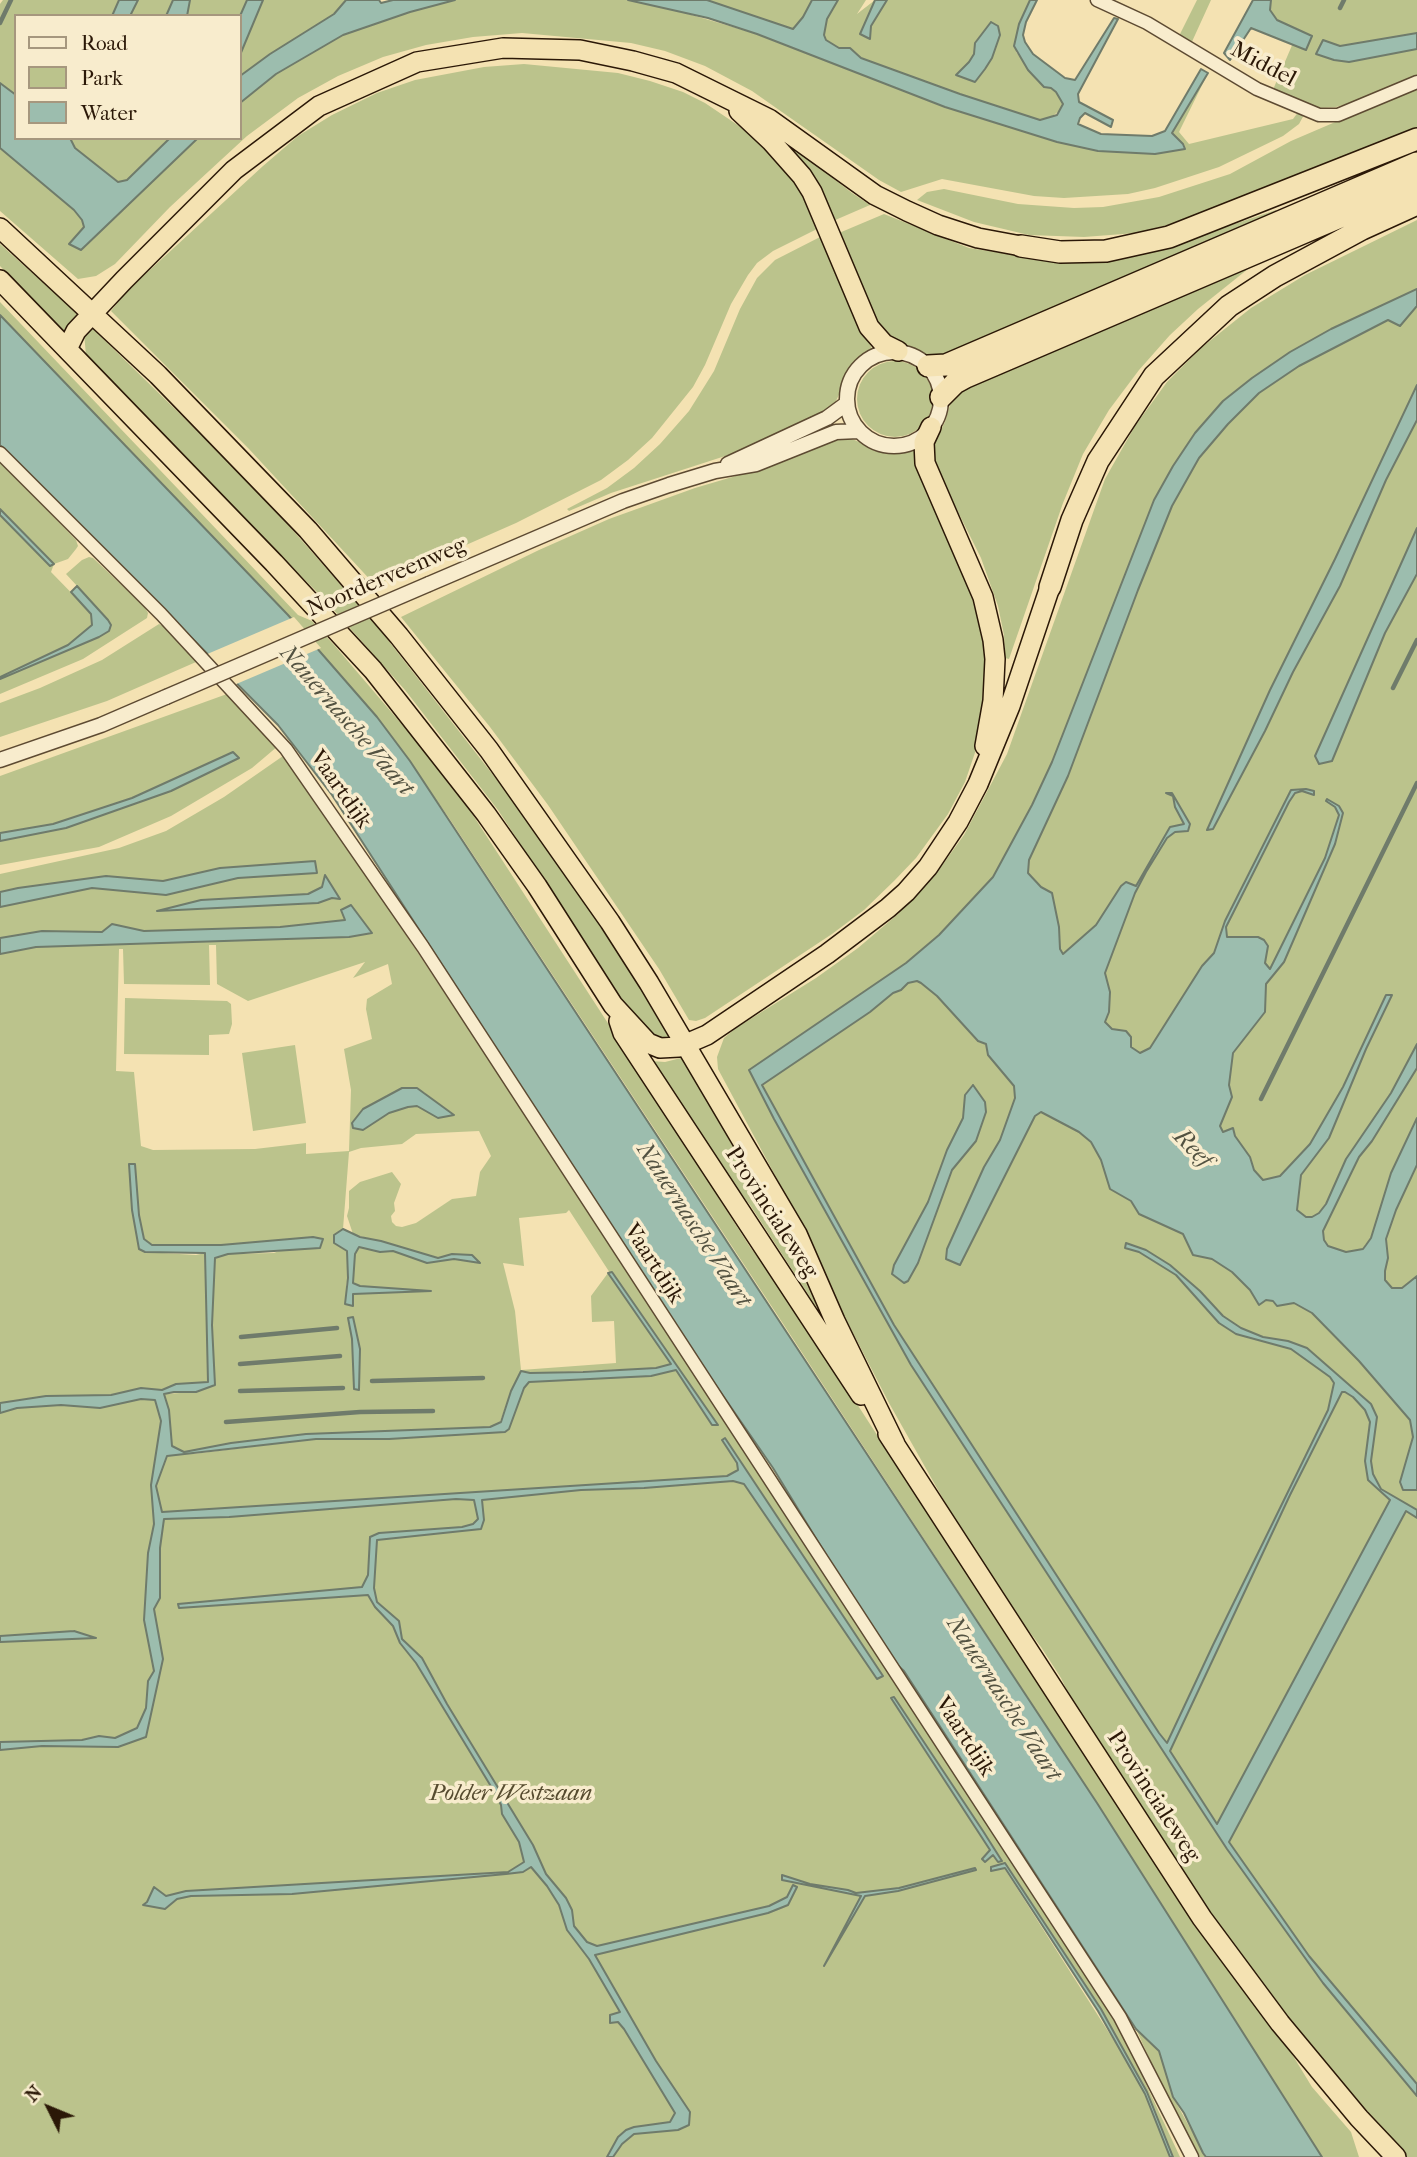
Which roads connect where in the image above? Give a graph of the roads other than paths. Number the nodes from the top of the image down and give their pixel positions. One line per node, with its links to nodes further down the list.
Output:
1 (1097, 0): 2 (street, Middel)
2 (1417, 82)
3 (720, 93): 9 (highway); 11 (highway); 13 (highway)
4 (1417, 139): 9 (highway)
5 (1417, 163): 14 (highway)
6 (1417, 184): 15 (highway)
7 (1417, 204): 21 (highway)
8 (0, 228): 11 (highway)
9 (1021, 246)
10 (0, 280): 12 (highway)
11 (92, 314): 12 (highway); 25 (highway, Provincialeweg)
12 (66, 349): 24 (highway)
13 (898, 351): 14 (street); 16 (street)
14 (928, 366): 15 (street)
15 (941, 397): 17 (street)
16 (846, 404): 18 (street); 20 (street, Noorderveenweg)
17 (931, 427): 18 (street); 23 (highway)
18 (858, 430): 20 (street, Noorderveenweg)
19 (0, 453): 27 (street, Vaartdijk)
20 (715, 471): 22 (street, Noorderveenweg, bridge)
21 (1050, 587): 23 (highway)
22 (0, 761)
23 (978, 785): 25 (highway)
24 (613, 1005): 25 (highway); 26 (highway, Provincialeweg)
25 (685, 1045): 26 (highway, Provincialeweg)
26 (895, 1444): 28 (highway, Provincialeweg)
27 (1192, 2157)
28 (1396, 2157)

